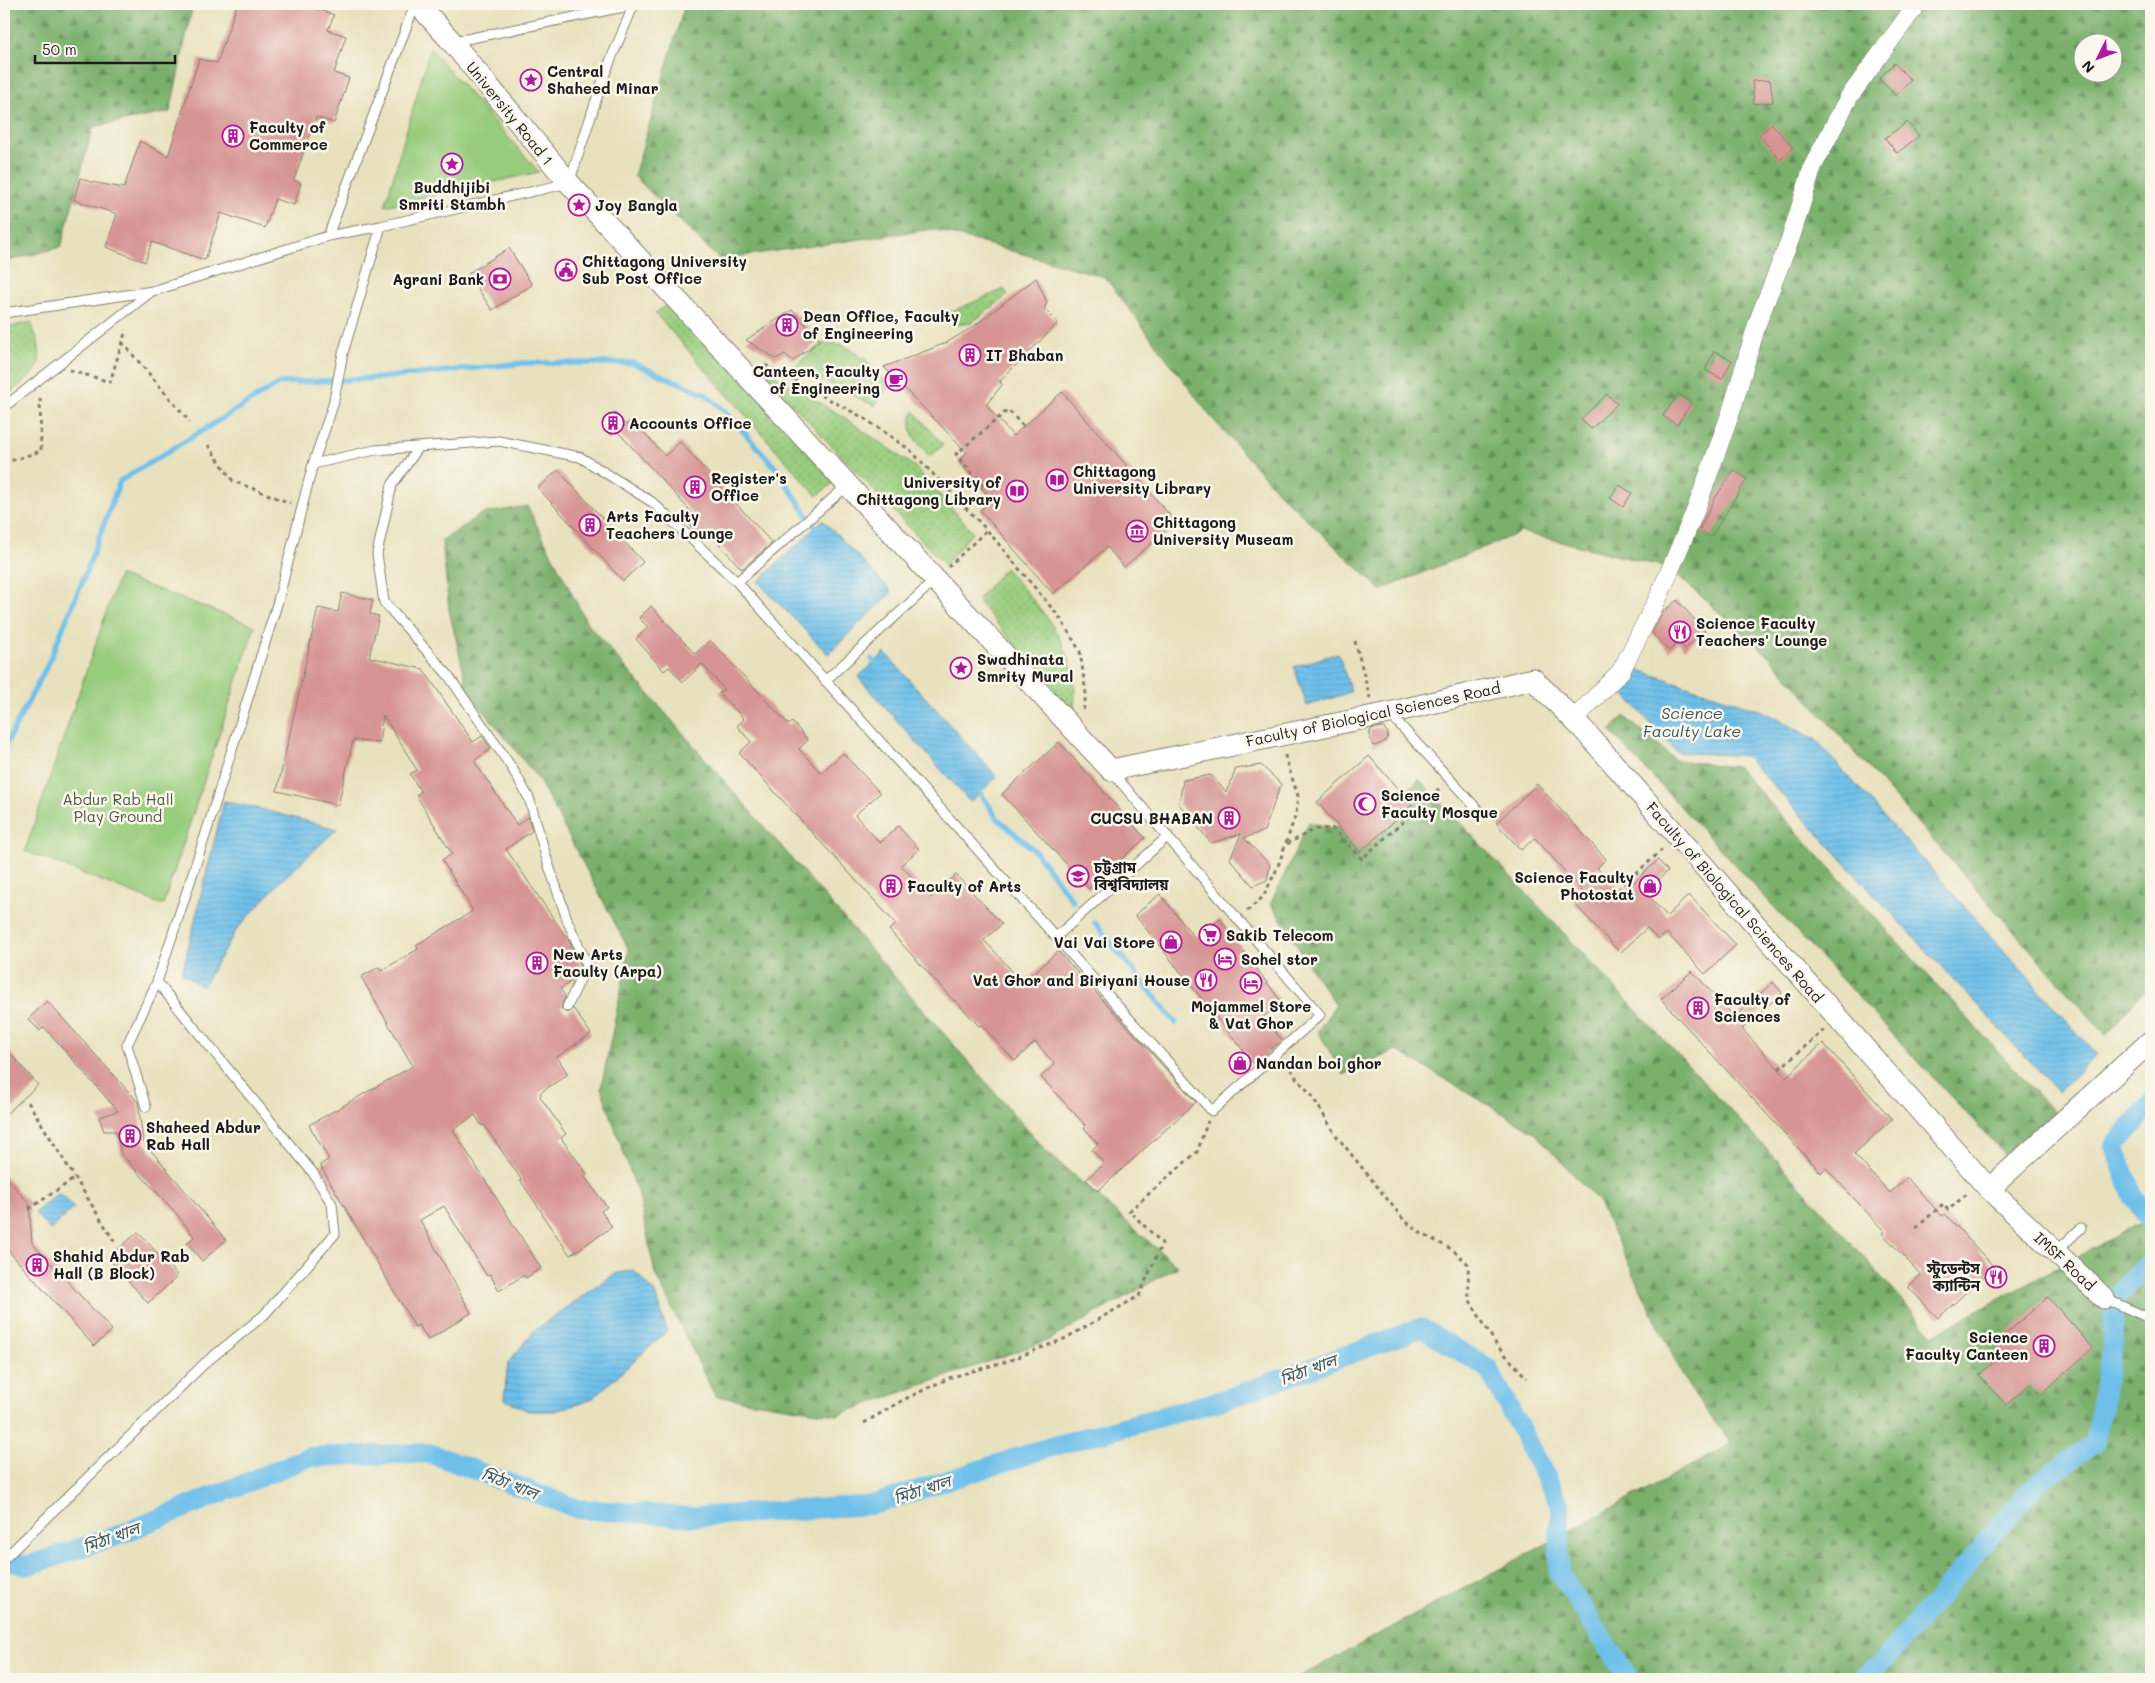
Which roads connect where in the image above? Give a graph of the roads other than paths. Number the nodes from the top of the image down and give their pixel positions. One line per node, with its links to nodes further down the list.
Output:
1 (416, 4): 4 (street, University Road 1); 7 (lane)
2 (634, 4): 4 (lane); 5 (lane)
3 (1917, 4): 18 (street)
4 (452, 42): 5 (street, University Road 1)
5 (568, 183): 6 (lane); 13 (street)
6 (381, 226): 7 (lane); 12 (lane)
7 (328, 236): 8 (lane)
8 (153, 291): 9 (lane); 10 (lane)
9 (4, 313)
10 (4, 408)
11 (419, 447): 12 (lane); 15 (lane); 24 (lane)
12 (313, 464): 23 (lane)
13 (848, 486): 14 (street); 15 (lane)
14 (935, 580): 16 (lane); 19 (street)
15 (737, 582): 16 (lane)
16 (825, 681): 22 (lane)
17 (1382, 714): 18 (street, Faculty of Biological Sciences Road); 19 (street, Faculty of Biological Sciences Road); 20 (lane)
18 (1573, 720): 27 (street, Faculty of Biological Sciences Road)
19 (1111, 770): 21 (lane)
20 (1479, 811)
21 (1168, 836): 22 (lane); 22 (lane)
22 (1056, 937)
23 (157, 982): 26 (lane); 32 (lane)
24 (567, 1006)
25 (2151, 1041): 27 (street)
26 (146, 1107)
27 (1985, 1185): 29 (street, IMSF Road)
28 (2081, 1228): 29 (lane)
29 (2056, 1252): 30 (street, IMSF Road)
30 (2104, 1298): 31 (lane, IMSF Road)
31 (2151, 1319)
32 (4, 1559)

